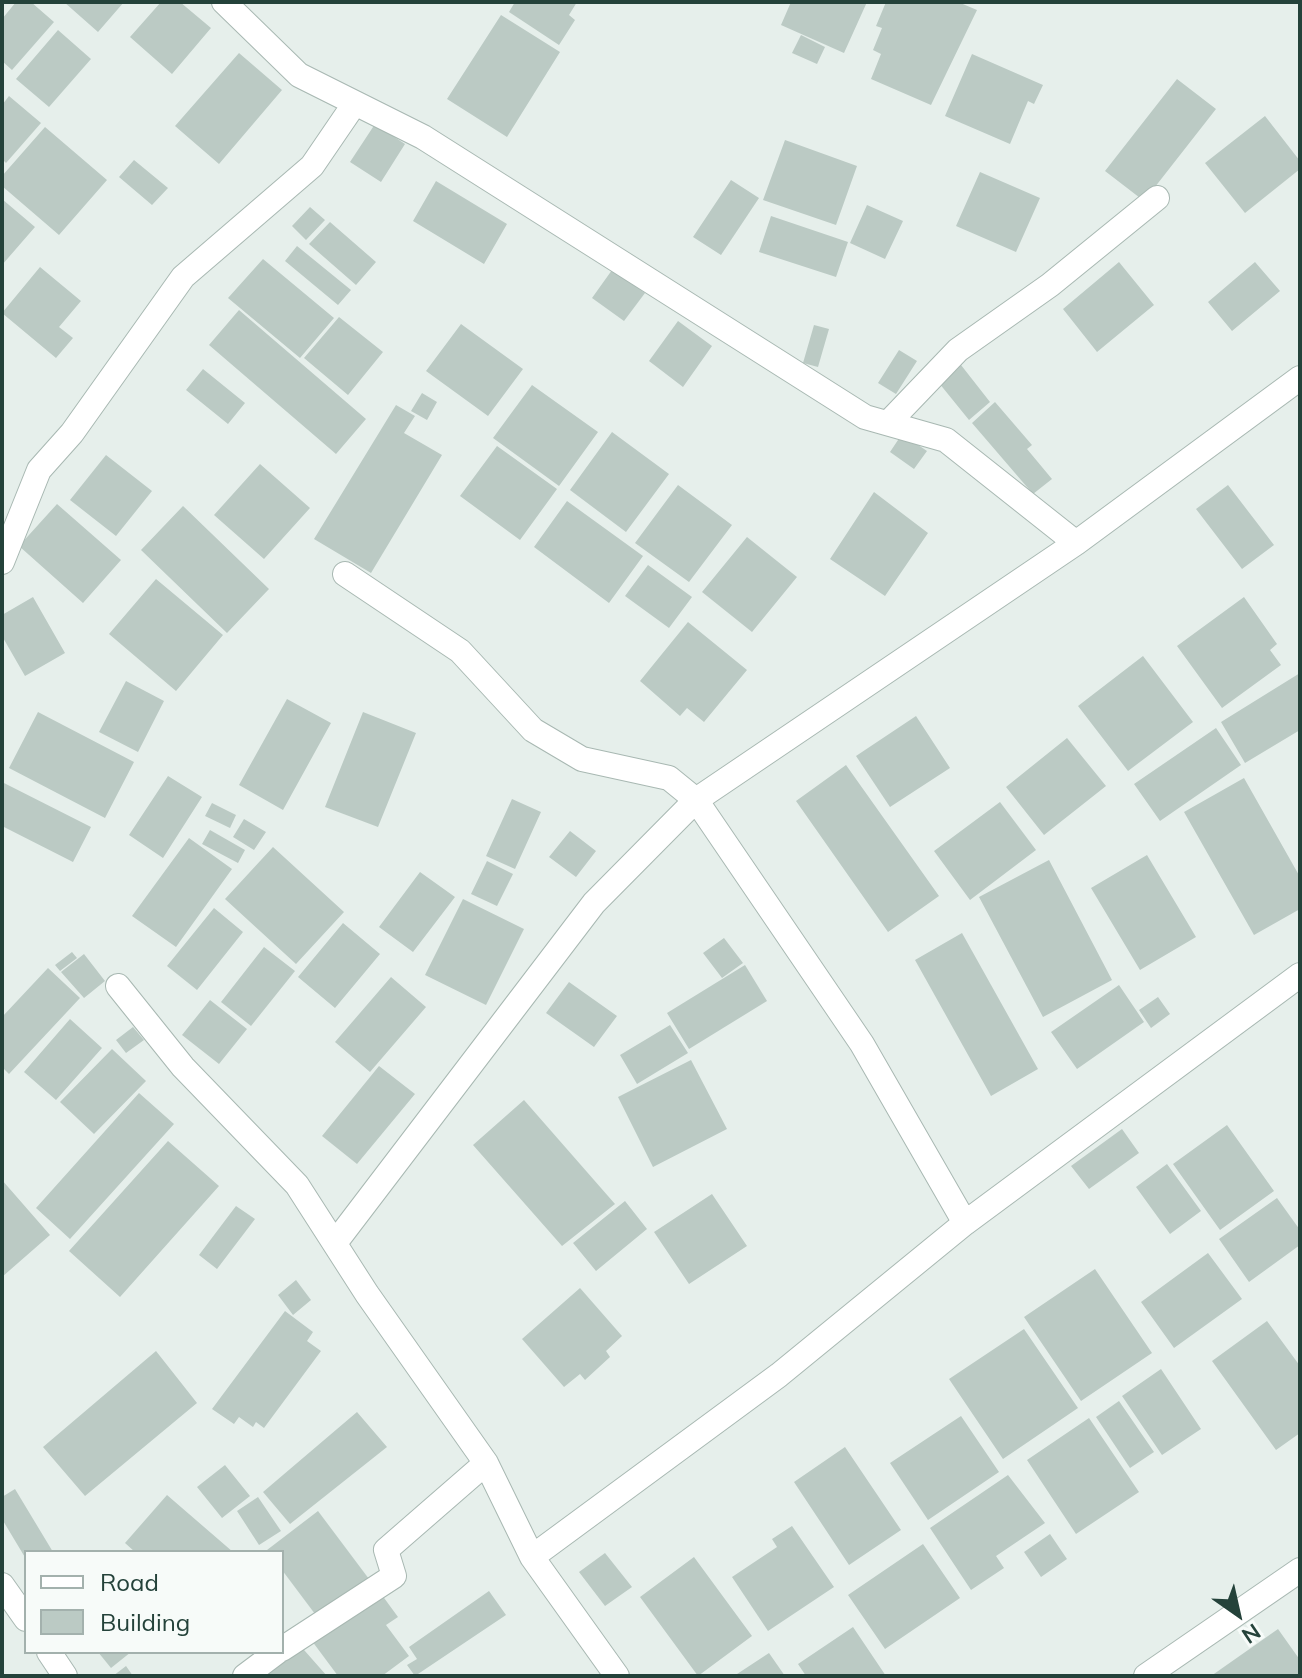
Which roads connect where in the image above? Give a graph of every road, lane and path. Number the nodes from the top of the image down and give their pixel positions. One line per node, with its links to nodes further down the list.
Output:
1 (224, 2): 2 (street)
2 (355, 103): 5 (street); 7 (street)
3 (1157, 198): 5 (street)
4 (1300, 378): 6 (street)
5 (889, 422): 6 (street)
6 (1076, 543): 9 (street)
7 (2, 562)
8 (345, 574): 9 (street)
9 (696, 800): 12 (street); 13 (street)
10 (1300, 975): 12 (street)
11 (118, 986): 13 (street)
12 (965, 1223): 15 (street)
13 (335, 1243): 14 (street)
14 (486, 1463): 15 (street); 19 (street)
15 (532, 1557): 24 (street)
16 (1300, 1570): 25 (street)
17 (2, 1585): 18 (street)
18 (24, 1616)
19 (284, 1647)
20 (50, 1654): 22 (street)
21 (275, 1654): 23 (street)
22 (65, 1676)
23 (245, 1676)
24 (617, 1676)
25 (1146, 1676)

